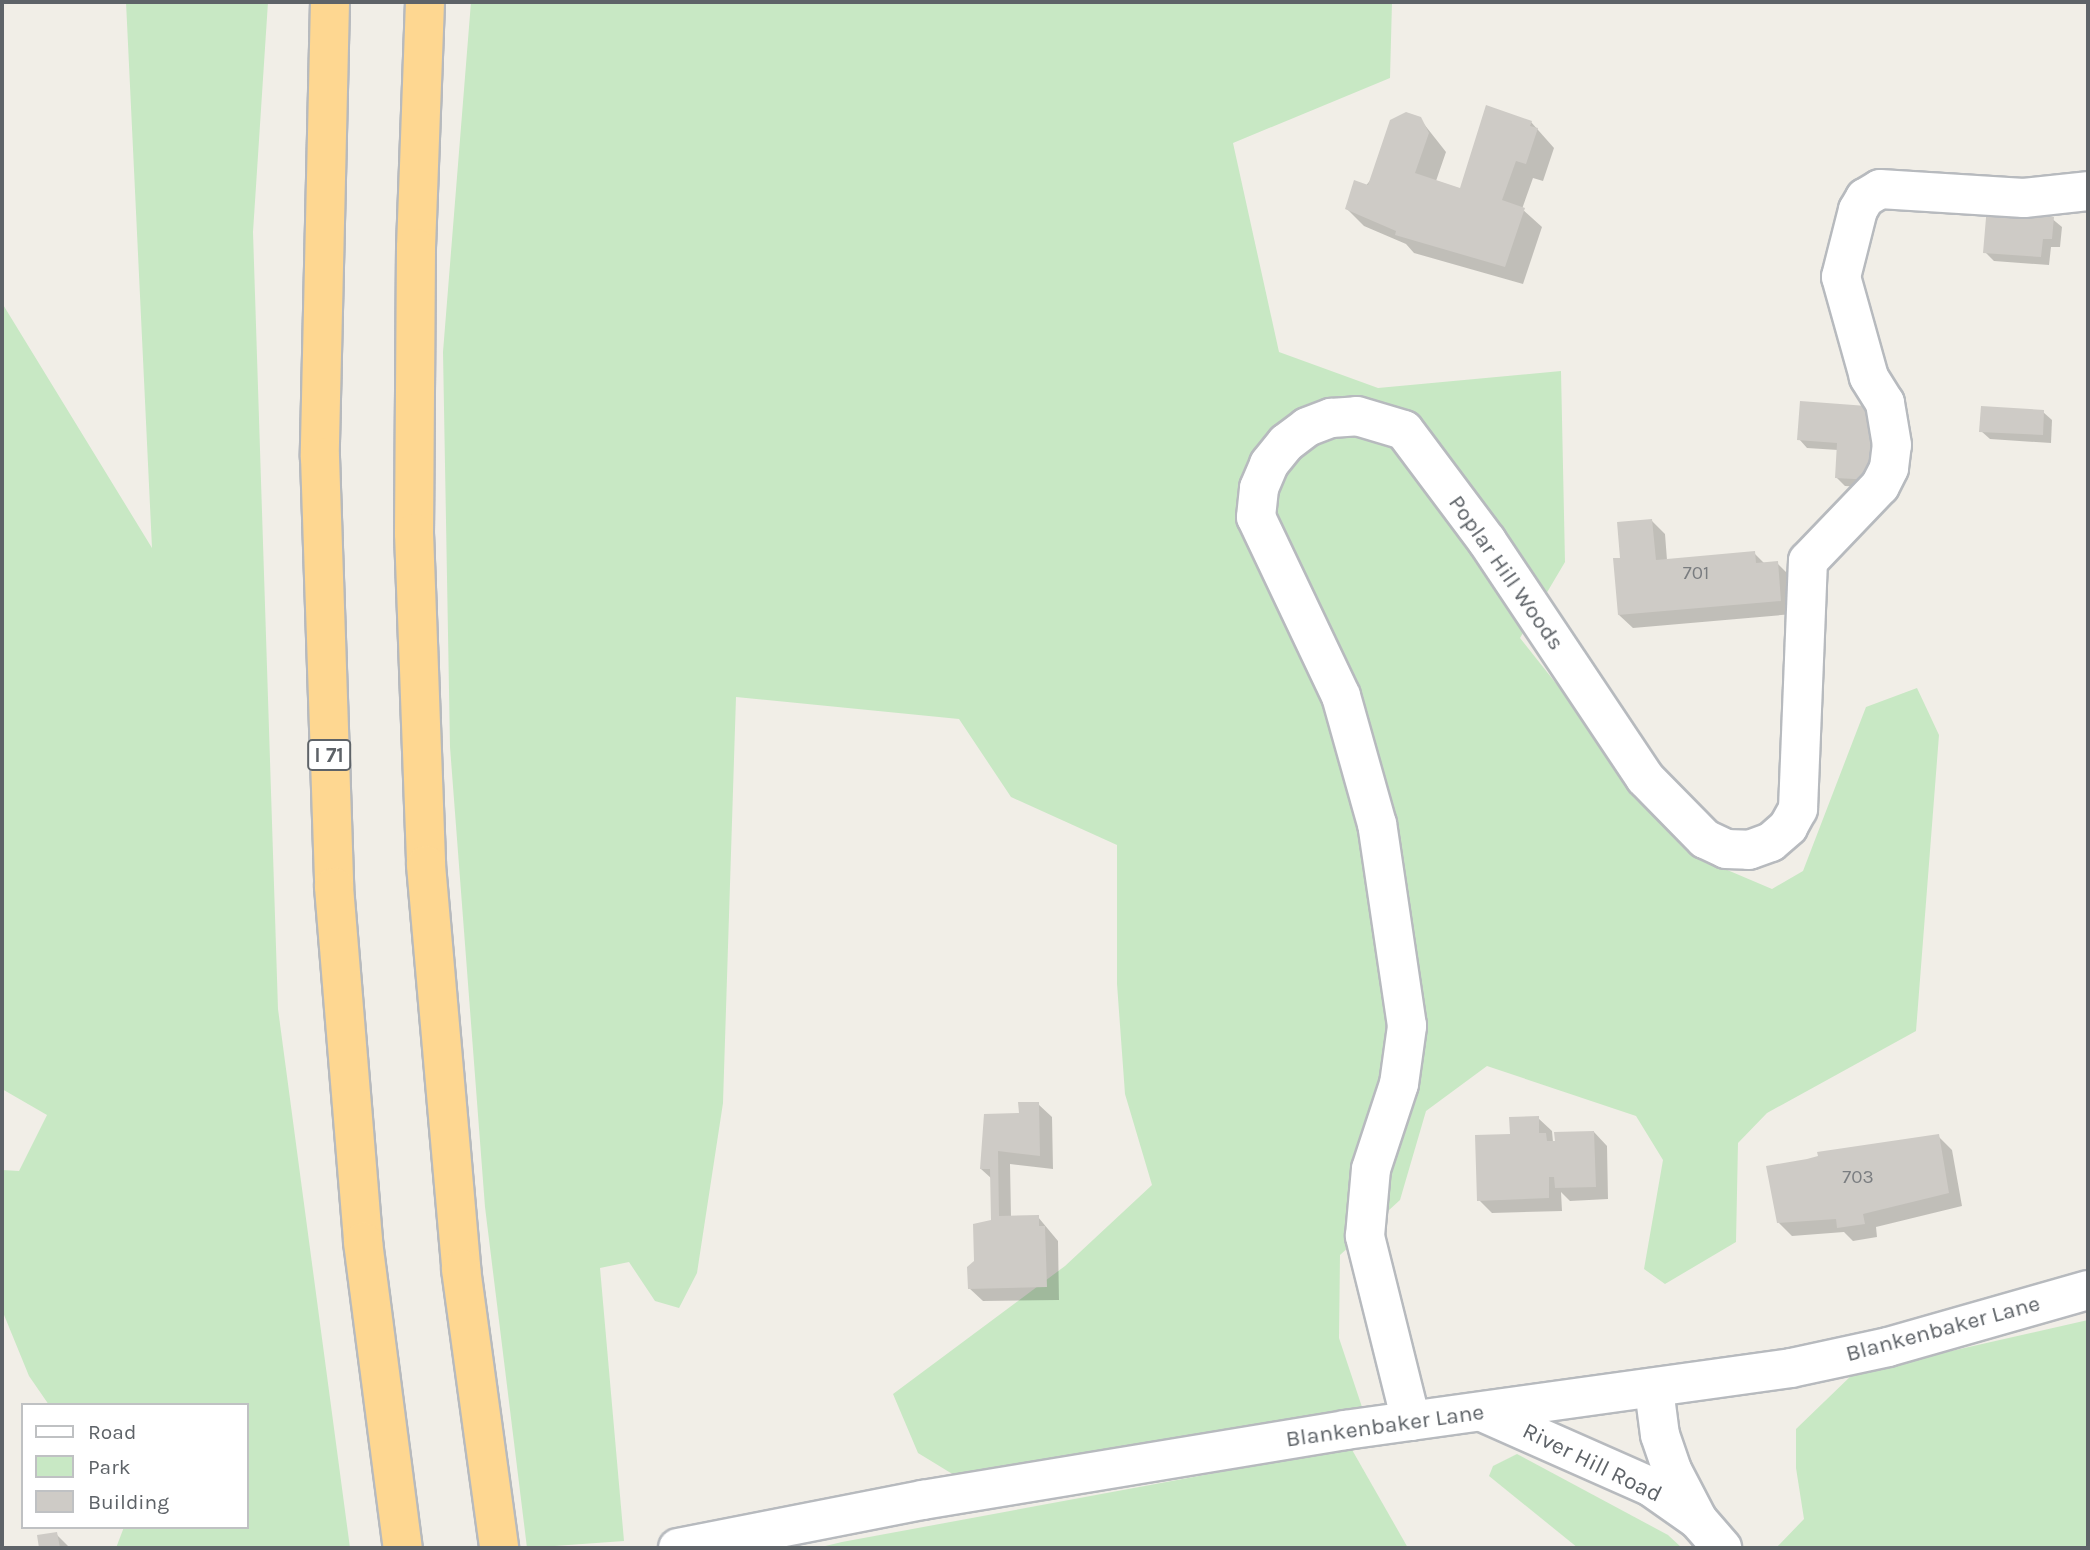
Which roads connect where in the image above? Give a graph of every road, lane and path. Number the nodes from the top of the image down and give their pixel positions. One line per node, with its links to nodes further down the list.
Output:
1 (330, 2): 10 (highway, I 71)
2 (425, 2): 11 (highway)
3 (2088, 191): 7 (street, Poplar Hill Woods)
4 (2088, 1290): 5 (street, Blankenbaker Lane)
5 (1654, 1389): 6 (street, Blankenbaker Lane); 8 (street, River Hill Road)
6 (1482, 1412): 7 (street, Blankenbaker Lane); 8 (street, River Hill Road)
7 (1411, 1421): 9 (street, Blankenbaker Lane)
8 (1710, 1534)
9 (817, 1536): 12 (street, Blankenbaker Lane)
10 (403, 1548)
11 (499, 1548)
12 (678, 1548)

